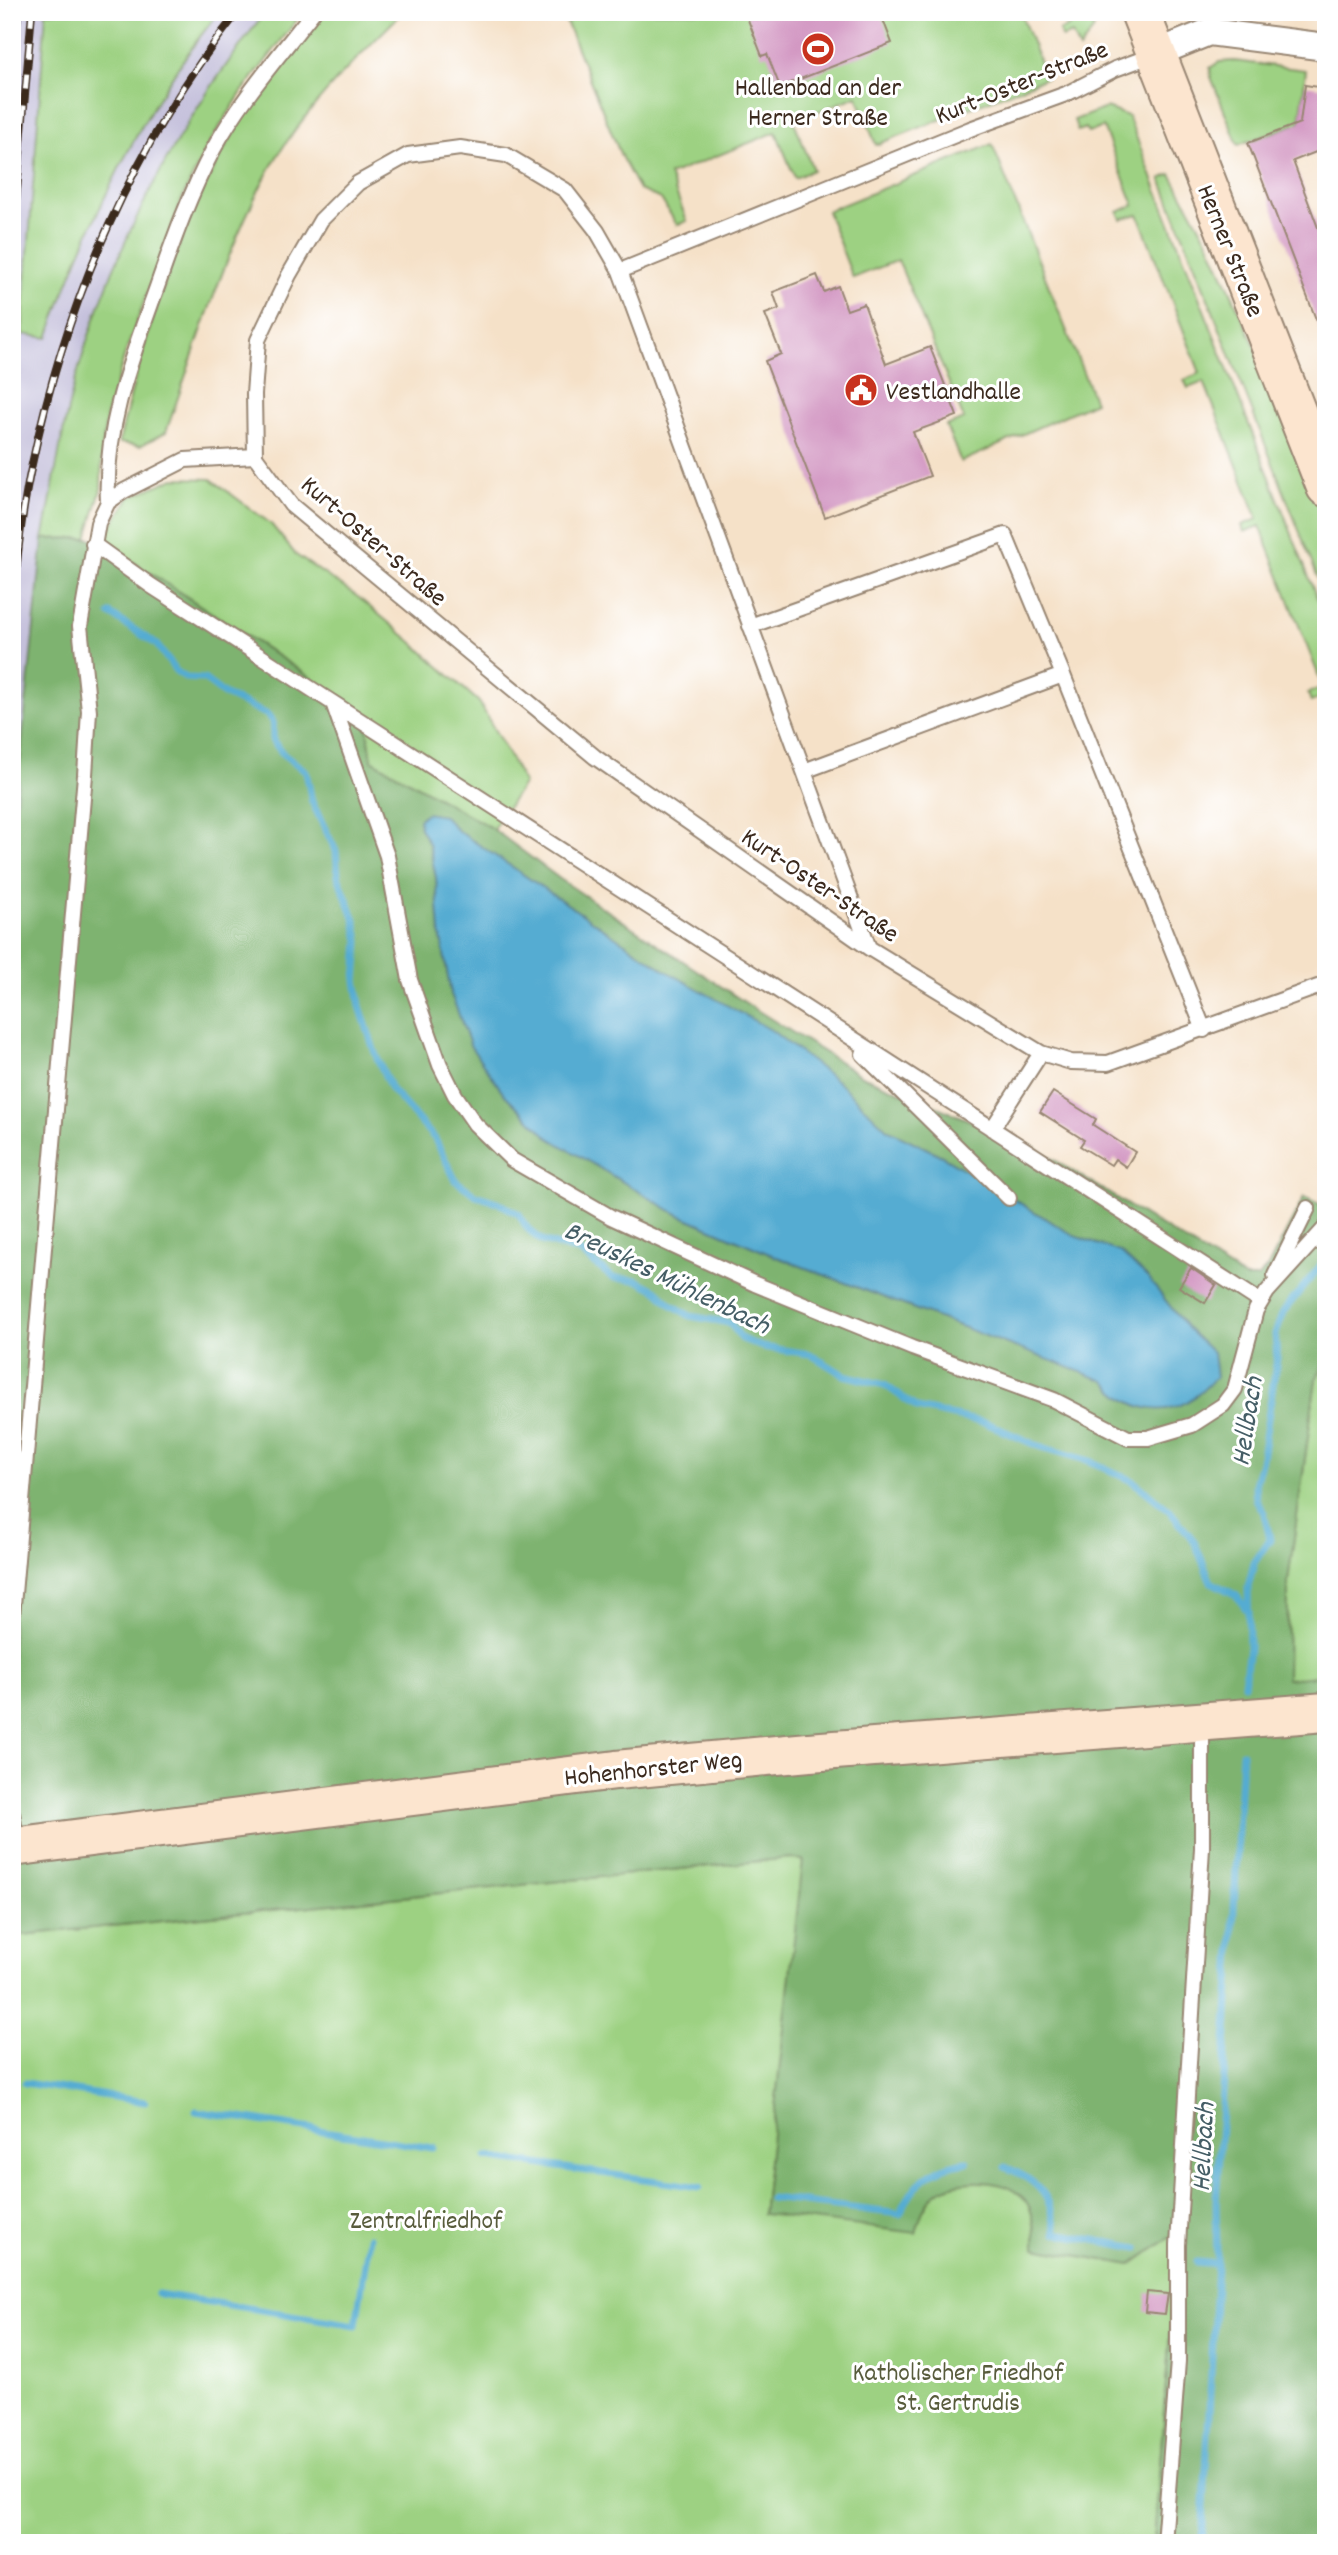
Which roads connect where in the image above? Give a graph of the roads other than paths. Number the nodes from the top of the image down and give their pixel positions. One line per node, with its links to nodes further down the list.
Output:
1 (313, 12): 8 (lane)
2 (1140, 12): 4 (street, Herner Straße)
3 (1326, 47): 4 (street)
4 (1157, 53): 5 (lane, Kurt-Oster-Straße); 7 (street, Herner Straße)
5 (620, 271): 6 (lane); 10 (lane)
6 (256, 456): 8 (lane); 14 (lane, Kurt-Oster-Straße)
7 (1326, 486)
8 (108, 502): 9 (lane)
9 (93, 544): 12 (lane); 24 (lane)
10 (750, 626): 11 (lane); 13 (lane)
11 (1063, 675): 13 (lane); 16 (lane)
12 (333, 703): 17 (lane); 23 (lane)
13 (804, 771): 14 (lane)
14 (869, 948): 18 (lane, Kurt-Oster-Straße)
15 (1326, 984): 16 (lane, Kurt-Oster-Straße)
16 (1204, 1030): 18 (lane, Kurt-Oster-Straße)
17 (842, 1033): 19 (lane); 20 (lane)
18 (1041, 1053): 19 (lane)
19 (992, 1129): 23 (lane)
20 (1009, 1198)
21 (1308, 1208): 23 (lane)
22 (1326, 1227): 23 (lane)
23 (1264, 1297)
24 (12, 1617)
25 (1316, 1709): 26 (street, Hohenhorster Weg)
26 (1202, 1722): 27 (street, Hohenhorster Weg); 28 (lane)
27 (14, 1836)
28 (1164, 2543)

